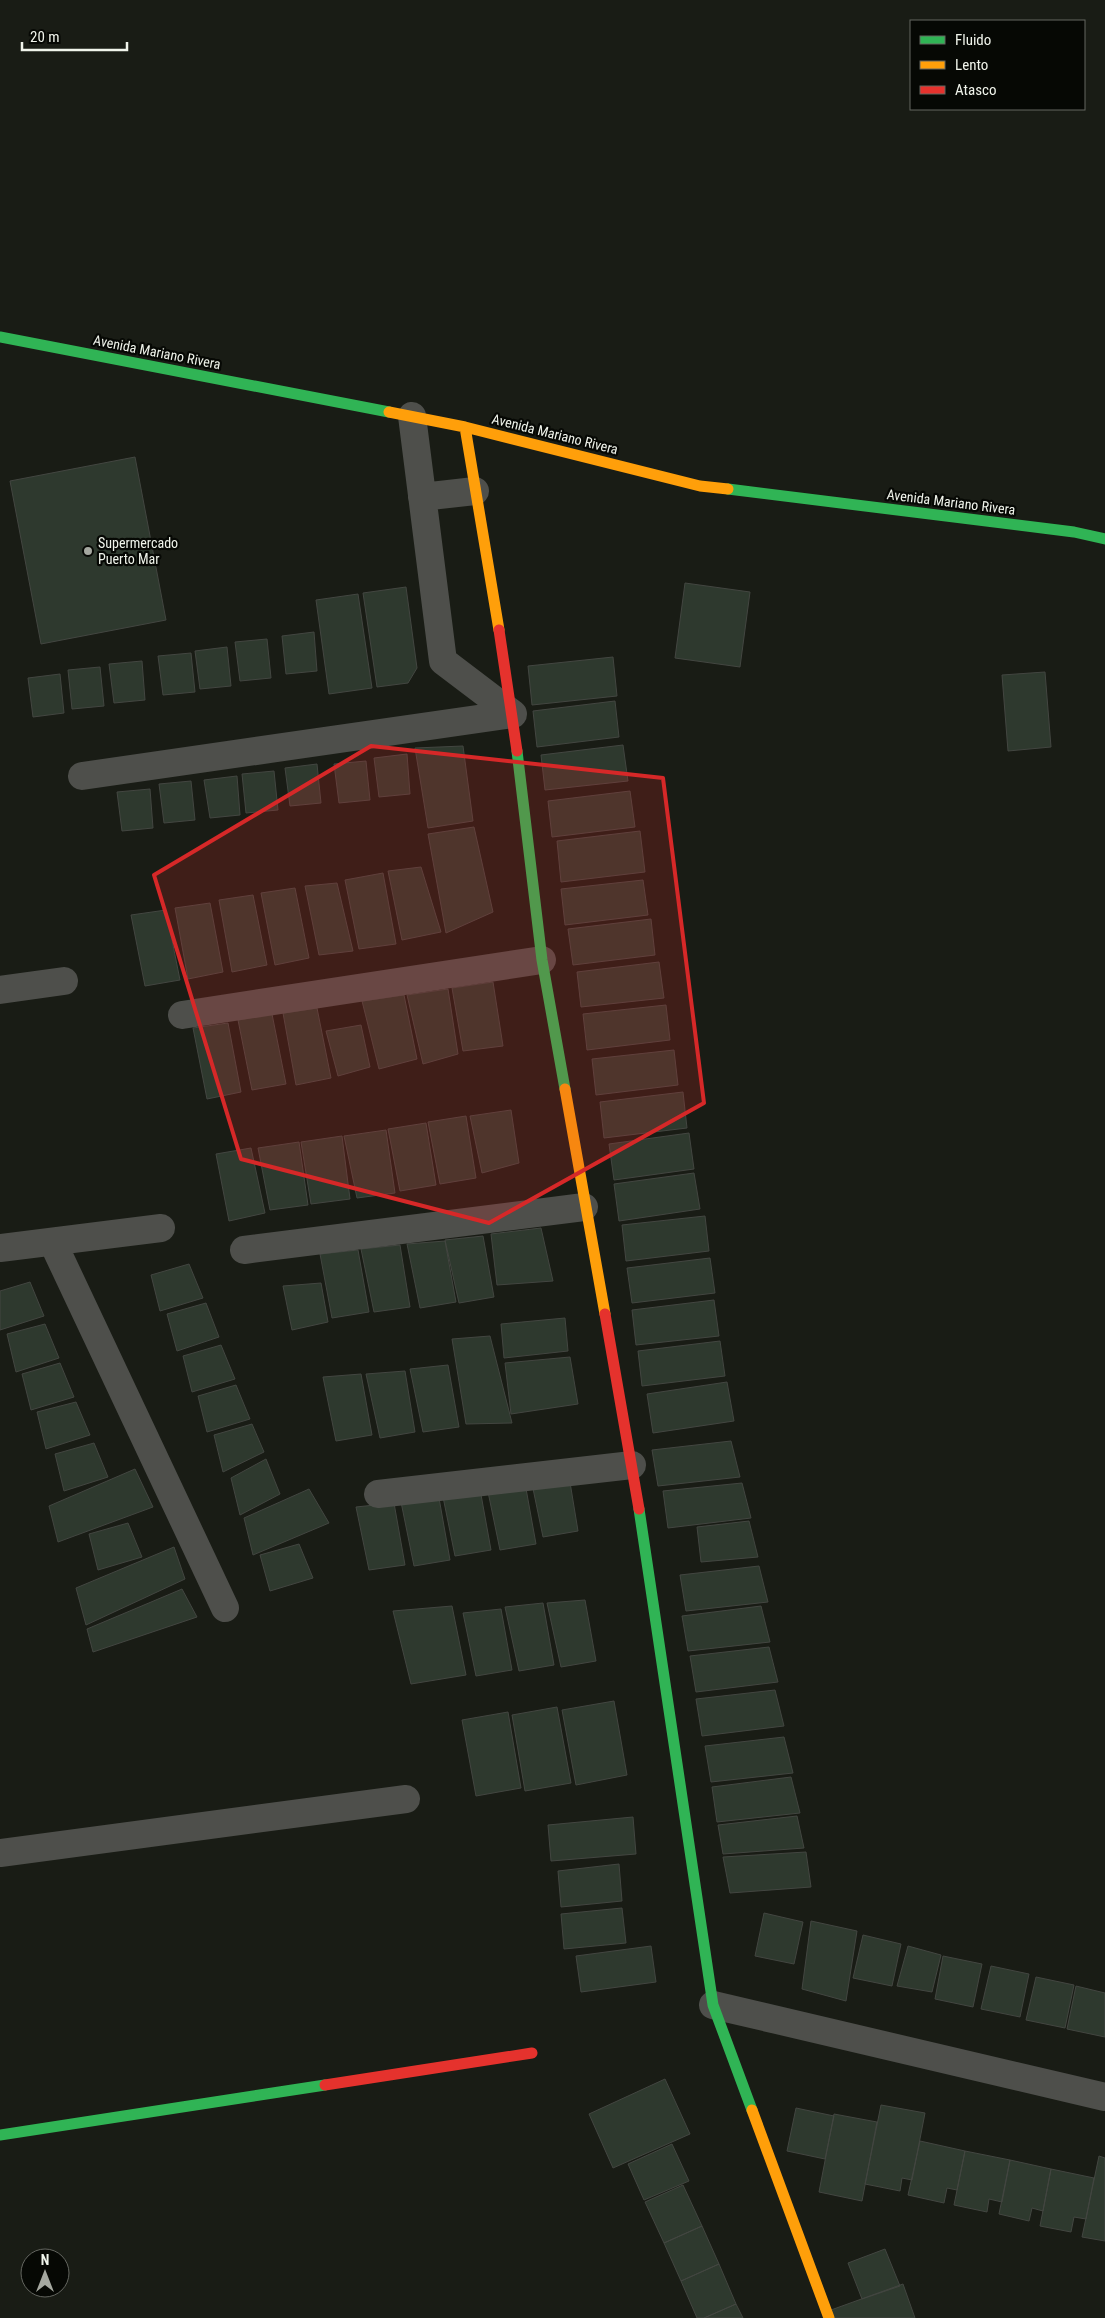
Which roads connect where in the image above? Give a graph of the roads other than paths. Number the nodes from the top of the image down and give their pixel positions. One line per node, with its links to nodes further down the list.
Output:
1 (0, 337): 2 (street, Avenida Mariano Rivera)
2 (412, 416): 3 (street, Avenida Mariano Rivera); 5 (street)
3 (465, 427): 4 (street); 6 (street, Avenida Mariano Rivera)
4 (475, 491): 5 (street); 7 (street)
5 (422, 497): 7 (street)
6 (1105, 539)
7 (513, 714): 8 (street); 9 (street)
8 (82, 776)
9 (542, 960): 12 (street); 13 (street)
10 (64, 981): 11 (street)
11 (0, 990)
12 (182, 1015)
13 (584, 1207): 17 (street); 18 (street)
14 (161, 1228): 15 (street)
15 (53, 1243): 16 (street); 20 (street)
16 (0, 1248)
17 (244, 1250)
18 (632, 1465): 19 (street); 23 (street)
19 (378, 1494)
20 (225, 1608)
21 (406, 1799): 22 (street)
22 (0, 1853)
23 (713, 2005): 25 (street); 27 (street)
24 (532, 2053): 26 (street)
25 (1105, 2097)
26 (0, 2135)
27 (829, 2318)

